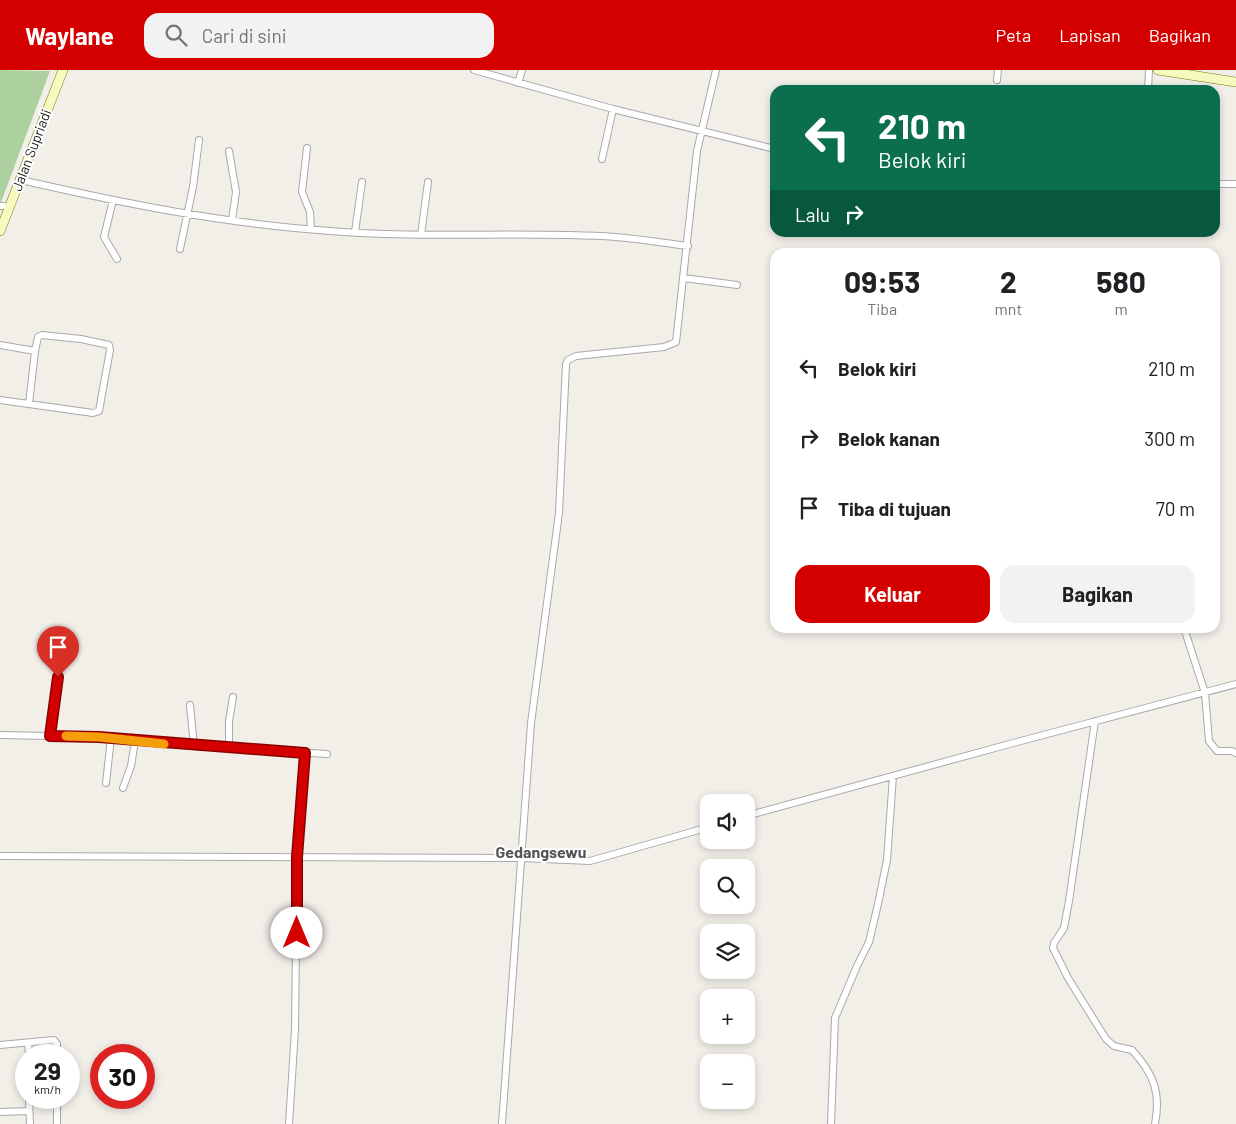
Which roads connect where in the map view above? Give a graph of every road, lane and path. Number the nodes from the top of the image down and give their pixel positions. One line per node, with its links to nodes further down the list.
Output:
1 (62, 70): 19 (main road, Jalan Supriadi)
2 (474, 70): 10 (street)
3 (522, 70): 10 (street)
4 (716, 70): 13 (street)
5 (998, 70): 8 (street)
6 (1150, 70): 11 (street)
7 (1158, 70): 9 (main road)
8 (997, 80)
9 (1236, 82)
10 (518, 83): 12 (street)
11 (1148, 85)
12 (613, 109): 13 (street); 18 (street)
13 (701, 131): 16 (street); 32 (street)
14 (199, 140): 26 (street)
15 (308, 148): 28 (street)
16 (770, 148)
17 (229, 151): 27 (street)
18 (602, 159)
19 (21, 180): 24 (street); 25 (main road, Jalan Supriadi)
20 (362, 182): 30 (street)
21 (428, 182): 31 (street)
22 (1220, 184): 23 (street)
23 (1236, 184)
24 (113, 200): 26 (street); 34 (street)
25 (4, 206): 29 (main road, Jalan Supriadi)
26 (188, 213): 27 (street); 33 (street)
27 (232, 220): 28 (street)
28 (311, 229): 30 (street)
29 (0, 231)
30 (355, 232): 31 (street)
31 (421, 235): 32 (street)
32 (688, 246): 35 (street)
33 (180, 249)
34 (117, 259)
35 (684, 278): 36 (street); 64 (street)
36 (737, 285)
37 (0, 345): 38 (street)
38 (35, 351): 40 (street); 40 (street)
39 (0, 400): 40 (street)
40 (29, 404)
41 (1186, 633): 44 (street)
42 (63, 638): 49 (street)
43 (1236, 684): 44 (street)
44 (1204, 693): 47 (street); 55 (street)
45 (233, 697): 53 (street)
46 (190, 705): 52 (street)
47 (1095, 721): 57 (street); 76 (street)
48 (0, 735): 49 (street)
49 (50, 736): 50 (street)
50 (111, 738): 51 (street); 58 (street)
51 (135, 741): 52 (street); 59 (street)
52 (194, 746): 53 (street)
53 (229, 748): 54 (street)
54 (305, 753): 56 (street); 63 (street)
55 (1236, 753)
56 (327, 754)
57 (893, 776): 60 (street); 75 (street)
58 (106, 783)
59 (123, 788)
60 (755, 814)
61 (700, 830): 64 (street)
62 (0, 856): 63 (street)
63 (297, 857): 64 (street); 73 (street)
64 (521, 858): 74 (street)
65 (28, 1043): 66 (street); 67 (street)
66 (57, 1044)
67 (0, 1045)
68 (57, 1109): 72 (street)
69 (30, 1111): 70 (street); 71 (street)
70 (0, 1112)
71 (30, 1124)
72 (57, 1124)
73 (289, 1124)
74 (502, 1124)
75 (831, 1124)
76 (1155, 1124)

